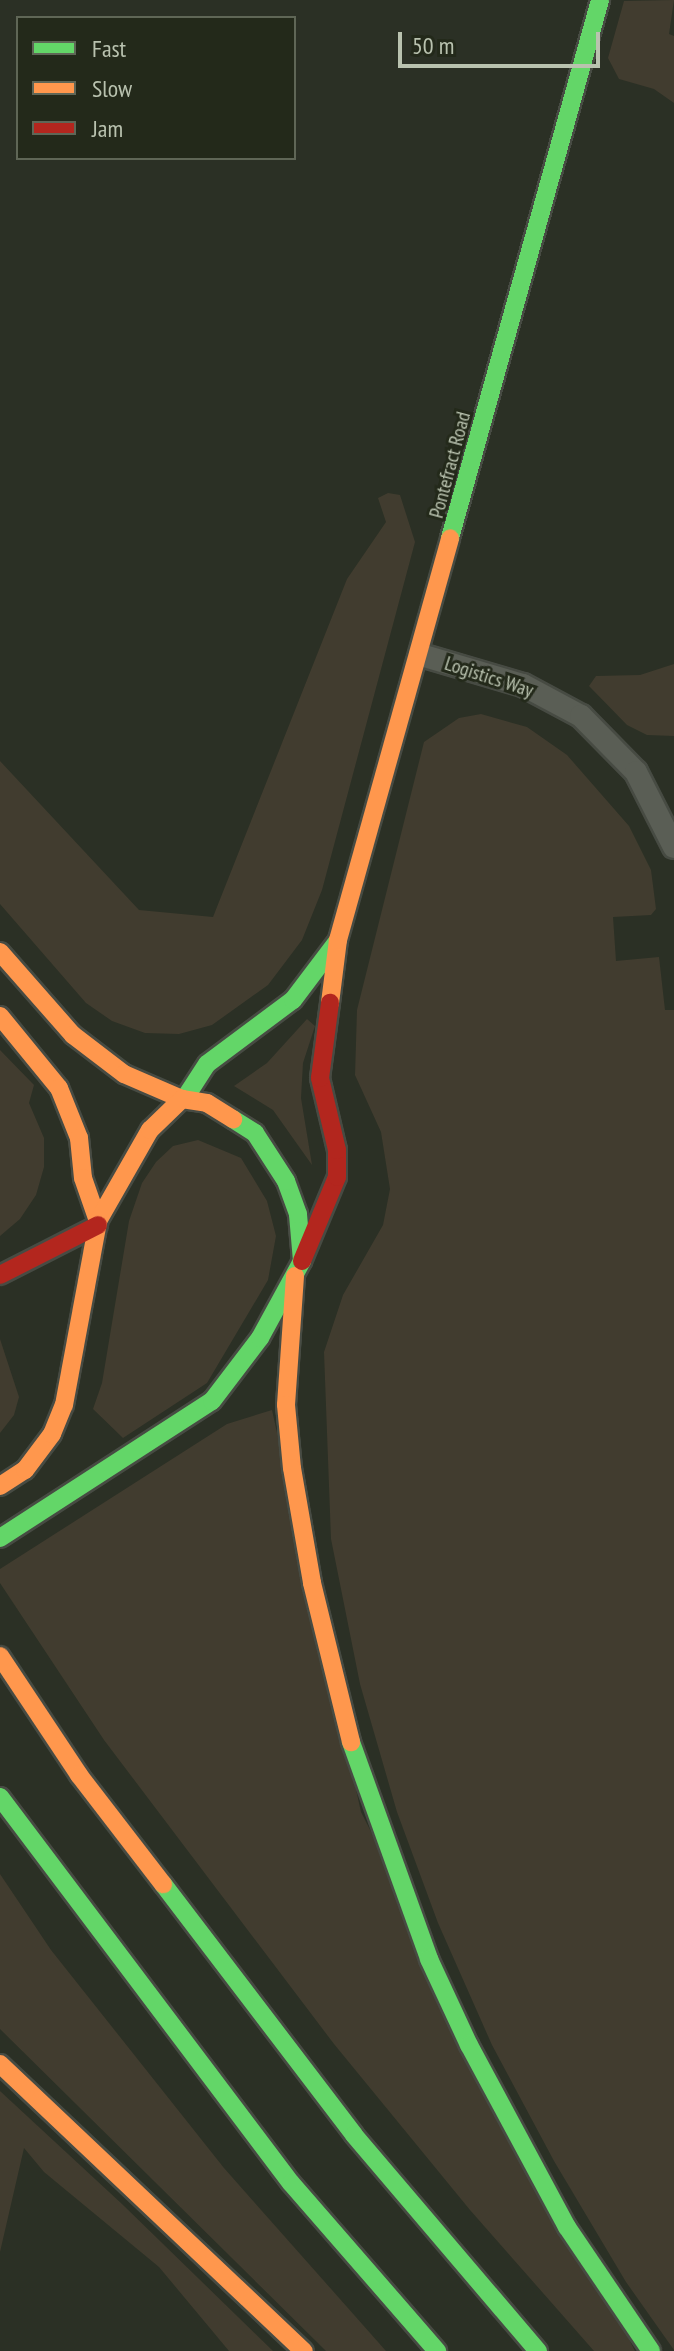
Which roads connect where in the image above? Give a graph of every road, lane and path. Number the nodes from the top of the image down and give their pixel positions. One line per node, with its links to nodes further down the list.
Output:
1 (600, 0): 2 (main road, Pontefract Road)
2 (421, 655): 3 (street, Logistics Way); 4 (main road, Pontefract Road)
3 (674, 847)
4 (338, 940): 7 (main road, Pontefract Road); 9 (main road, Pontefract Road)
5 (0, 952): 7 (main road)
6 (0, 1016): 8 (main road)
7 (184, 1098): 8 (main road, Pontefract Road); 9 (main road)
8 (98, 1223): 10 (main road); 11 (main road)
9 (299, 1268): 12 (main road); 19 (main road)
10 (0, 1275)
11 (3, 1484)
12 (0, 1538)
13 (0, 1656): 18 (main road)
14 (0, 1797): 17 (main road)
15 (0, 2064): 16 (main road)
16 (304, 2351)
17 (437, 2351)
18 (538, 2351)
19 (651, 2351)

